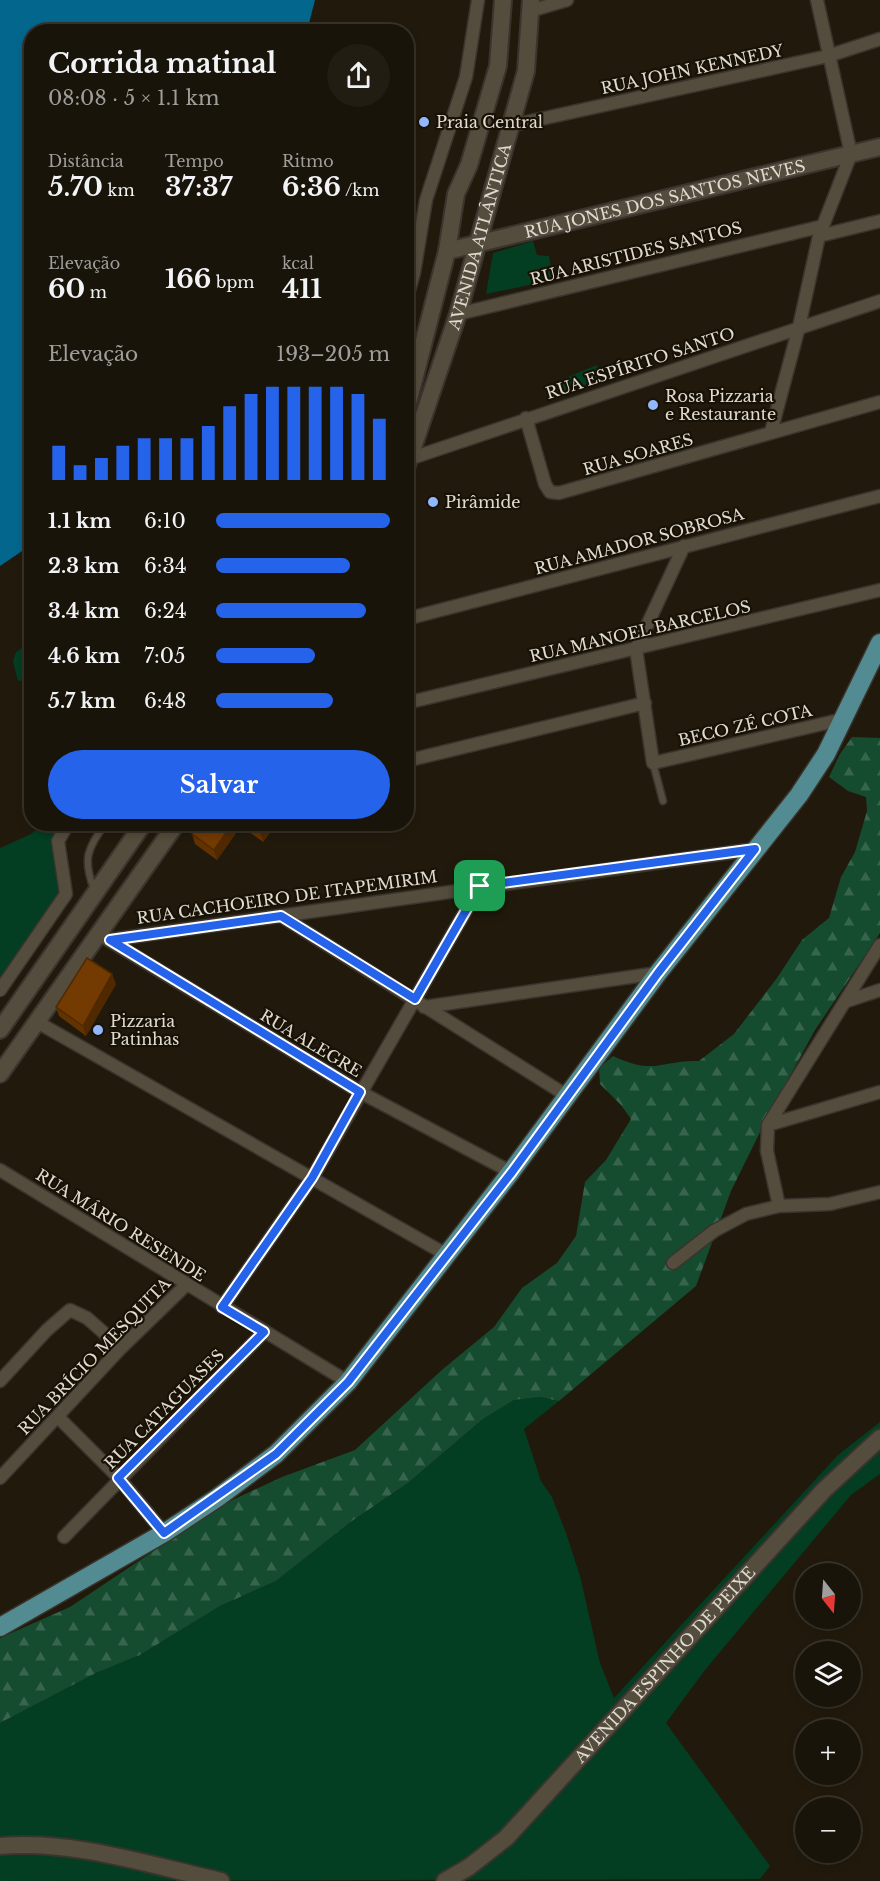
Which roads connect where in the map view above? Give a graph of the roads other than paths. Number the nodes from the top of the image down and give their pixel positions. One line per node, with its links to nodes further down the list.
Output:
1 (478, 0): 15 (street)
2 (503, 0): 14 (street, AVENIDA ATLÂNTICA)
3 (567, 0): 5 (street)
4 (817, 0): 7 (street)
5 (530, 5): 8 (street, AVENIDA ATLÂNTICA)
6 (880, 39): 7 (street, RUA JOHN KENNEDY)
7 (828, 56): 8 (street, RUA JOHN KENNEDY); 10 (street)
8 (509, 126): 13 (street, AVENIDA ATLÂNTICA)
9 (880, 147): 10 (street, RUA JONES DOS SANTOS NEVES)
10 (851, 154): 12 (street); 13 (street, RUA JONES DOS SANTOS NEVES)
11 (880, 220): 12 (street, RUA ARISTIDES SANTOS)
12 (821, 231): 17 (street, RUA ARISTIDES SANTOS); 18 (street)
13 (479, 244): 14 (street, RUA JONES DOS SANTOS NEVES); 17 (street, AVENIDA ATLÂNTICA)
14 (447, 251): 19 (street, AVENIDA ATLÂNTICA)
15 (414, 273)
16 (880, 301): 18 (street, RUA ESPÍRITO SANTO)
17 (458, 314): 23 (street, AVENIDA ATLÂNTICA)
18 (799, 327): 21 (street, RUA ESPÍRITO SANTO); 22 (street)
19 (414, 380)
20 (880, 402): 22 (street, RUA SOARES)
21 (526, 418): 22 (street, RUA SOARES); 24 (street, RUA ESPÍRITO SANTO)
22 (771, 432)
23 (414, 448)
24 (414, 461)
25 (880, 496): 26 (street, RUA AMADOR SOBROSA)
26 (684, 546): 28 (street, RUA AMADOR SOBROSA); 30 (street)
27 (880, 590): 30 (street, RUA MANOEL BARCELOS)
28 (414, 617)
29 (880, 644): 33 (main road)
30 (636, 649): 31 (street, RUA MANOEL BARCELOS); 32 (street)
31 (414, 701)
32 (645, 703): 34 (street); 35 (street)
33 (844, 718): 35 (street, BECO ZÉ COTA); 41 (main road)
34 (414, 759)
35 (653, 763): 36 (lane)
36 (663, 801)
37 (64, 831): 48 (street)
38 (100, 831): 43 (lane)
39 (137, 831): 43 (street)
40 (172, 831): 45 (street)
41 (755, 849): 42 (street, RUA CACHOEIRO DE ITAPEMIRIM); 47 (main road)
42 (480, 886): 44 (street, RUA CACHOEIRO DE ITAPEMIRIM); 51 (street)
43 (95, 891): 53 (street)
44 (281, 916): 45 (street, RUA CACHOEIRO DE ITAPEMIRIM); 51 (street)
45 (104, 937): 52 (street); 55 (street, RUA ALEGRE)
46 (880, 945): 50 (street)
47 (658, 973): 51 (street); 57 (main road)
48 (0, 990)
49 (880, 990): 50 (street)
50 (847, 1001): 58 (street)
51 (419, 1003): 55 (street); 57 (street)
52 (38, 1022): 54 (street); 61 (street)
53 (0, 1030)
54 (0, 1074)
55 (360, 1092): 60 (street, RUA ALEGRE); 61 (street)
56 (880, 1092): 58 (street)
57 (568, 1097): 60 (main road)
58 (768, 1125): 63 (street)
59 (0, 1170): 66 (street, RUA MÁRIO RESENDE)
60 (512, 1172): 64 (main road)
61 (312, 1178): 64 (street); 67 (street)
62 (880, 1192): 63 (street)
63 (780, 1206): 65 (street)
64 (447, 1255): 71 (main road)
65 (673, 1263)
66 (187, 1284): 67 (street, RUA MÁRIO RESENDE); 69 (street, RUA BRÍCIO MESQUITA)
67 (222, 1307): 68 (street, RUA MÁRIO RESENDE)
68 (264, 1332): 71 (street, RUA MÁRIO RESENDE); 75 (street, RUA CATAGUASES)
69 (121, 1348): 70 (street); 72 (street, RUA BRÍCIO MESQUITA)
70 (0, 1381)
71 (348, 1382): 76 (main road)
72 (58, 1417): 74 (street, RUA BRÍCIO MESQUITA); 75 (street)
73 (880, 1438): 81 (street, AVENIDA ESPINHO DE PEIXE)
74 (0, 1478)
75 (118, 1478): 76 (street); 77 (street, RUA CATAGUASES)
76 (164, 1533): 78 (main road)
77 (64, 1537)
78 (0, 1627)
79 (0, 1846): 80 (street)
80 (221, 1881)
81 (445, 1881)

